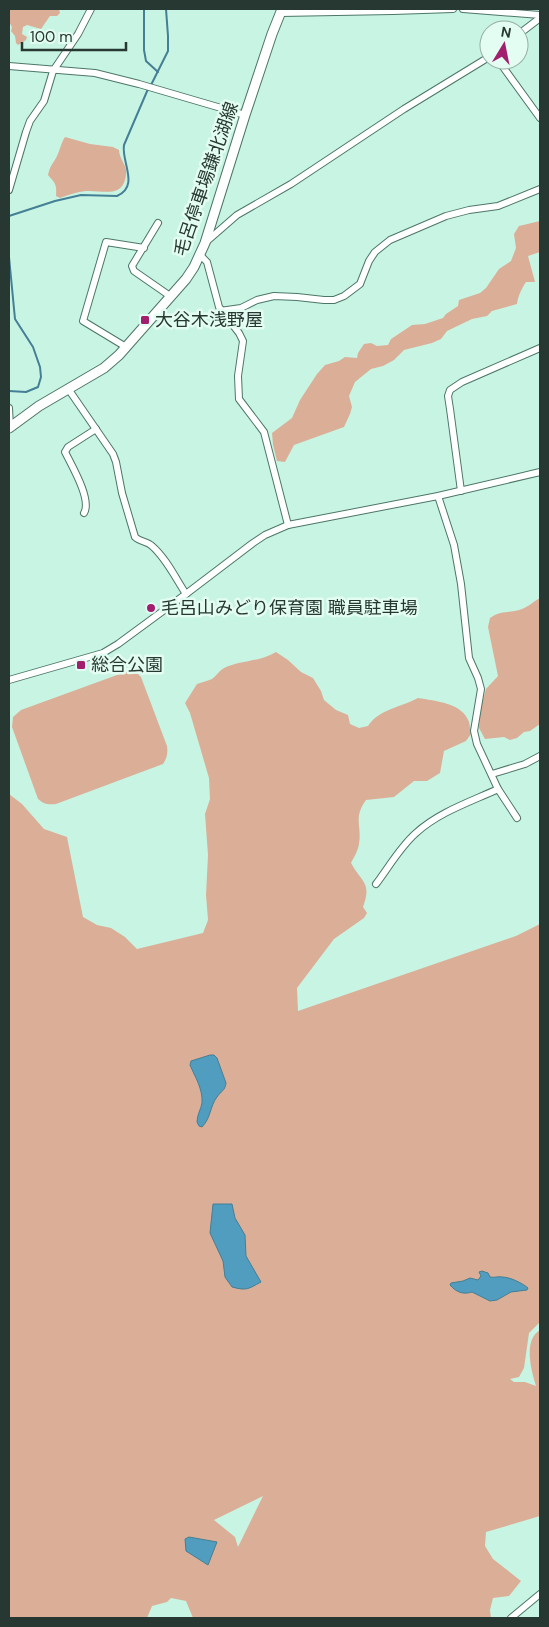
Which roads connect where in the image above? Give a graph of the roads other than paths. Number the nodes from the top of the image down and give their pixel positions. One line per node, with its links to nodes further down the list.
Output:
1 (91, 9): 10 (street)
2 (453, 9): 4 (street)
3 (464, 9): 5 (street)
4 (281, 11): 11 (main road, 毛呂停車場鎌北湖線)
5 (540, 17): 6 (street)
6 (529, 26)
7 (479, 63): 16 (street)
8 (9, 66): 10 (street)
9 (505, 70): 12 (street)
10 (53, 71): 11 (street); 14 (street)
11 (245, 115): 16 (main road, 毛呂停車場鎌北湖線)
12 (540, 118)
13 (540, 189): 20 (street)
14 (9, 190)
15 (158, 223): 17 (street)
16 (205, 243): 18 (main road, 毛呂停車場鎌北湖線)
17 (144, 248): 19 (street); 21 (street)
18 (200, 255): 19 (main road, 毛呂停車場鎌北湖線); 20 (street)
19 (170, 296): 21 (main road, 毛呂停車場鎌北湖線)
20 (220, 310): 31 (street)
21 (126, 347): 23 (main road, 毛呂停車場鎌北湖線)
22 (540, 348): 28 (street)
23 (69, 390): 25 (main road, 毛呂停車場鎌北湖線); 26 (street)
24 (9, 408): 25 (street)
25 (10, 427)
26 (96, 429): 30 (street); 32 (street)
27 (540, 472): 28 (street)
28 (461, 491): 29 (street)
29 (438, 496): 31 (street); 35 (street)
30 (84, 514)
31 (288, 526): 32 (street)
32 (186, 594): 33 (street)
33 (9, 680)
34 (540, 756): 35 (street)
35 (492, 774): 36 (street)
36 (498, 789): 37 (street); 38 (street)
37 (517, 818)
38 (376, 884)
39 (540, 1594): 40 (street)
40 (512, 1618)

